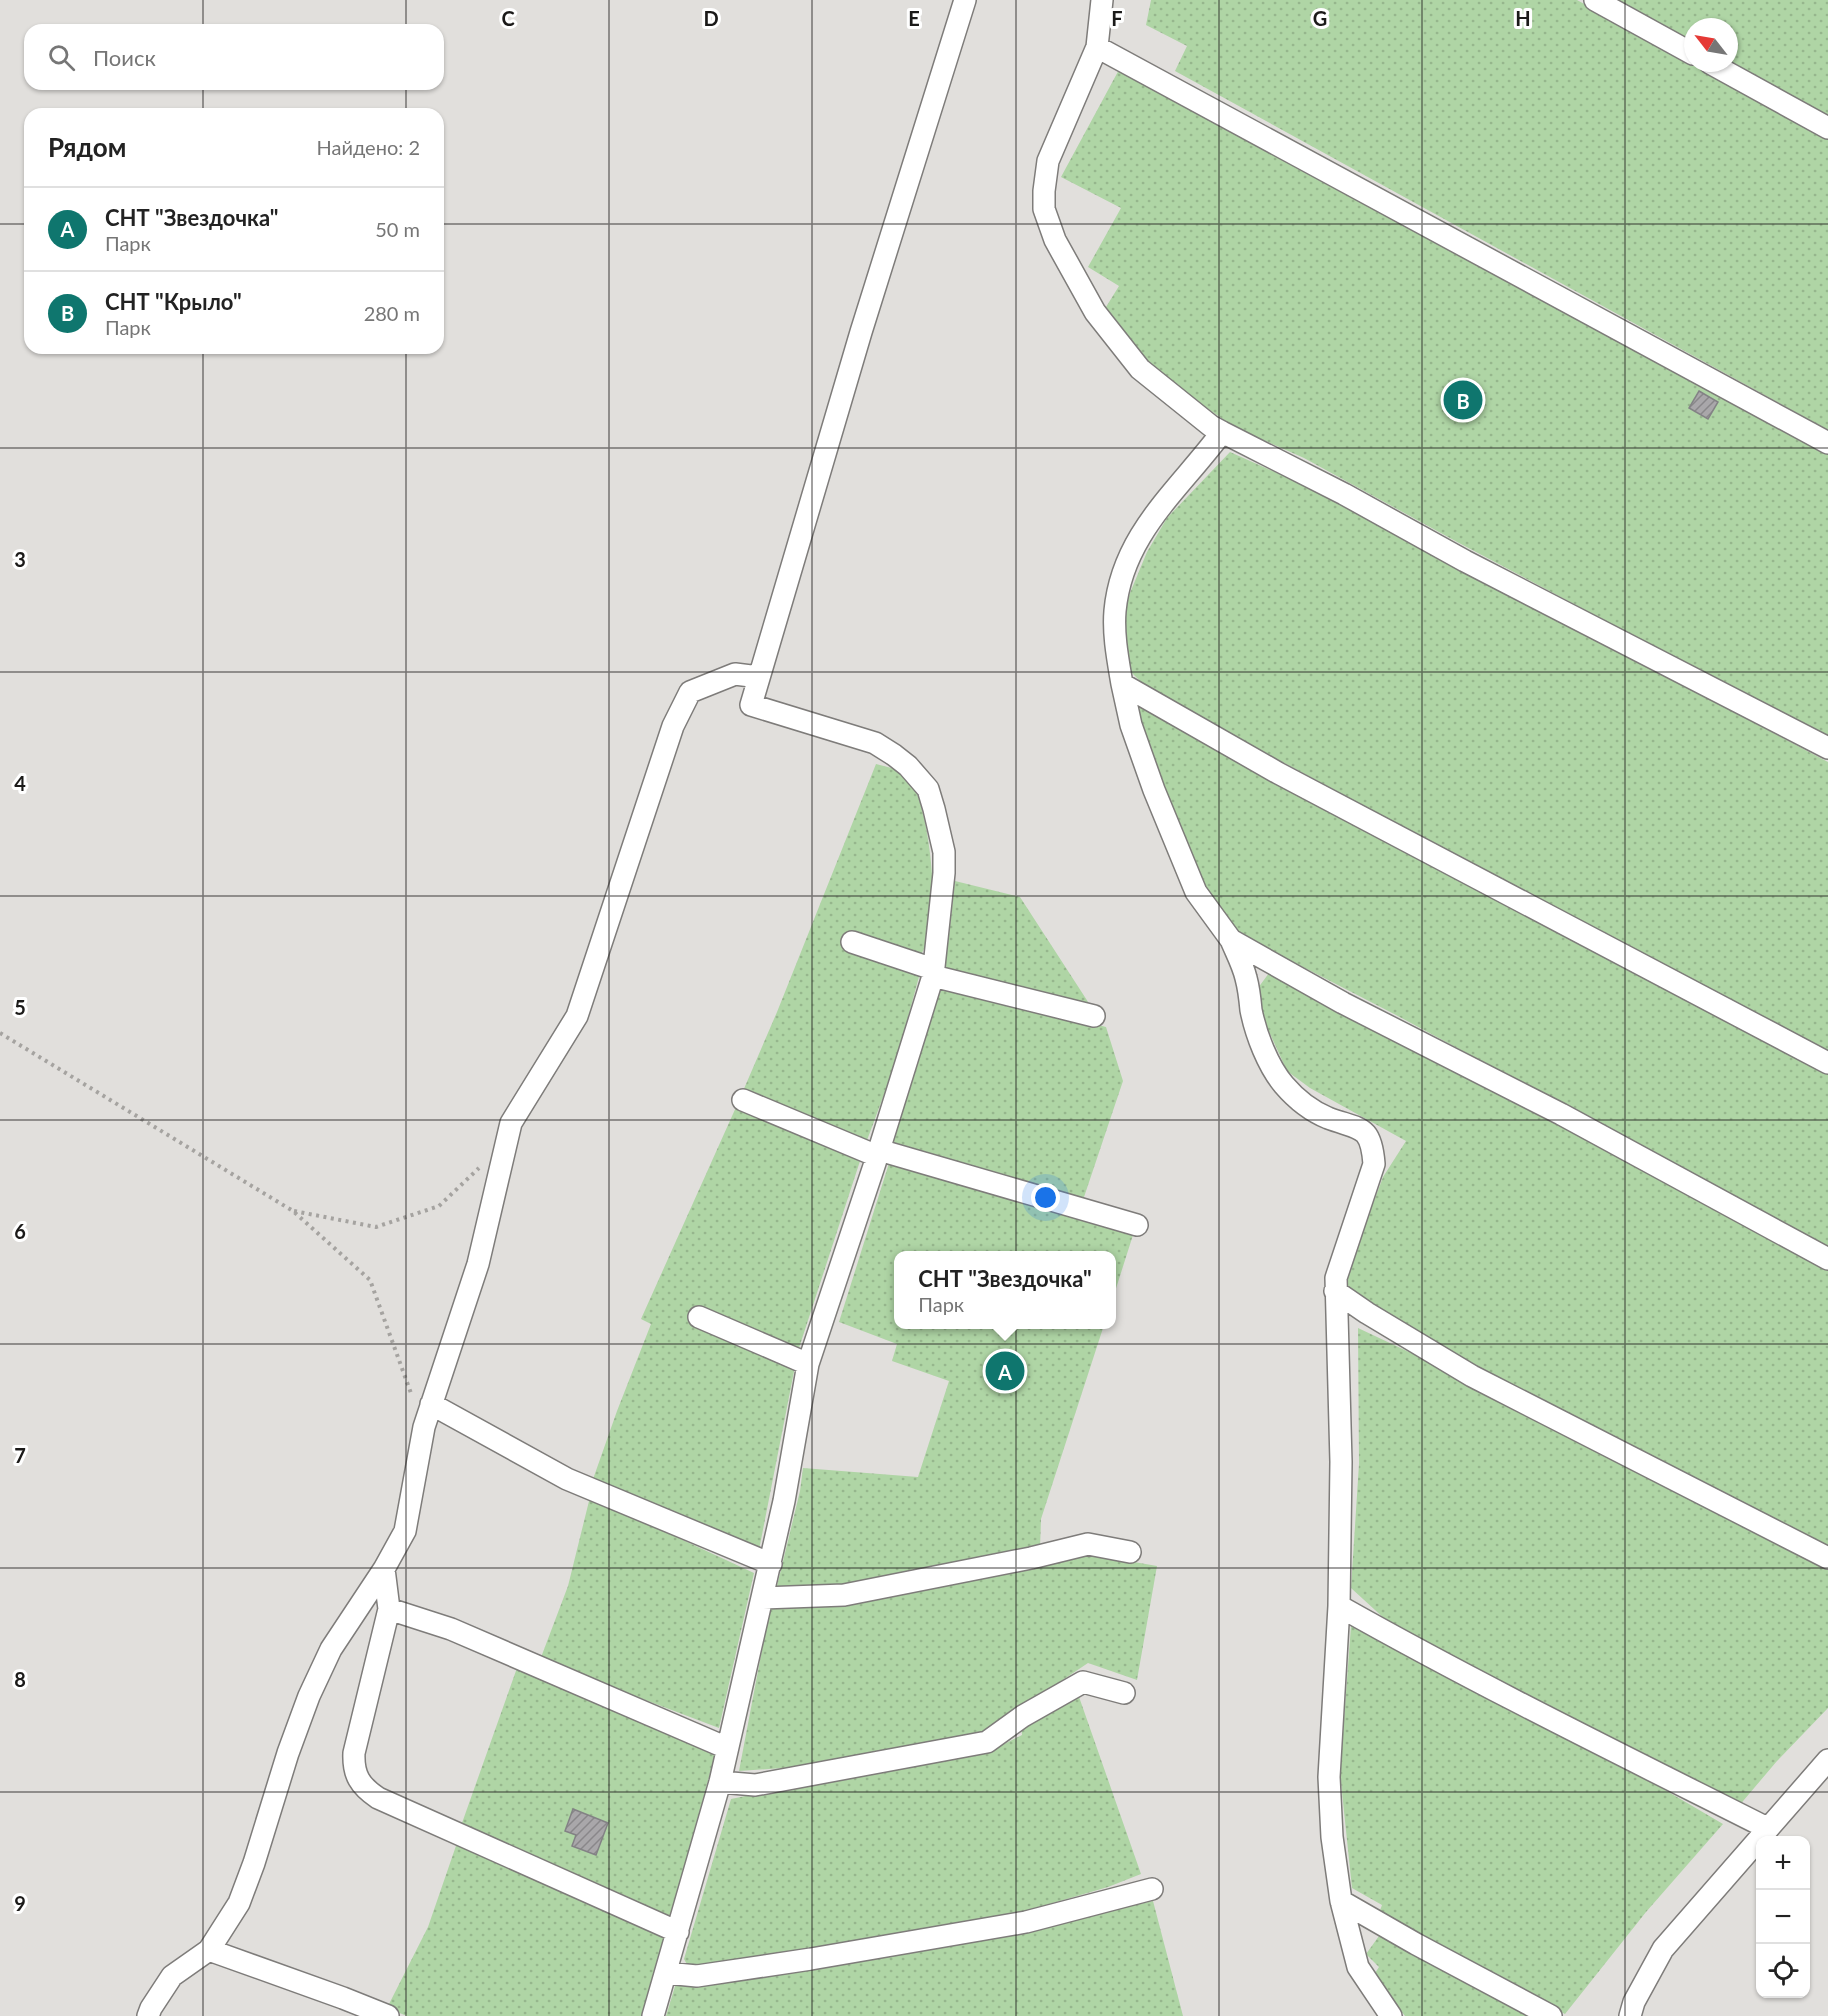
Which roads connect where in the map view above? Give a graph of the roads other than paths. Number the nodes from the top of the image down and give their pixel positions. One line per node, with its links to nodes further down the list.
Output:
1 (965, 0): 10 (street)
2 (1102, 0): 4 (street)
3 (1595, 0): 5 (street)
4 (1097, 47): 8 (street); 9 (street)
5 (1684, 49)
6 (1726, 72): 7 (street)
7 (1828, 128)
8 (1222, 432): 11 (street); 12 (street)
9 (1828, 442)
10 (759, 677): 15 (street); 25 (street)
11 (1122, 684): 13 (street); 17 (street)
12 (1828, 748)
13 (1231, 940): 21 (street); 22 (street)
14 (852, 942): 15 (street)
15 (933, 973): 16 (street); 19 (street)
16 (1094, 1016)
17 (1828, 1062)
18 (744, 1100): 19 (street)
19 (878, 1153): 20 (street); 24 (street)
20 (1137, 1225)
21 (1828, 1259)
22 (1335, 1291): 27 (street); 31 (street)
23 (699, 1317): 24 (street)
24 (808, 1364): 28 (street)
25 (431, 1404): 28 (street); 29 (street)
26 (1130, 1552): 30 (street)
27 (1828, 1558)
28 (771, 1564): 30 (street)
29 (384, 1569): 32 (street); 41 (street)
30 (763, 1598): 34 (street)
31 (1339, 1606): 37 (street); 39 (street)
32 (389, 1609): 34 (street); 40 (street)
33 (1124, 1693): 36 (street)
34 (727, 1748): 36 (street)
35 (1828, 1760): 37 (street)
36 (720, 1782): 40 (street)
37 (1767, 1828): 48 (street)
38 (1152, 1889): 42 (street)
39 (1341, 1901): 46 (street); 47 (street)
40 (678, 1932): 42 (street)
41 (209, 1950): 43 (street); 44 (street)
42 (666, 1973): 45 (street)
43 (148, 2016)
44 (388, 2016)
45 (653, 2016)
46 (1391, 2016)
47 (1551, 2016)
48 (1630, 2016)

